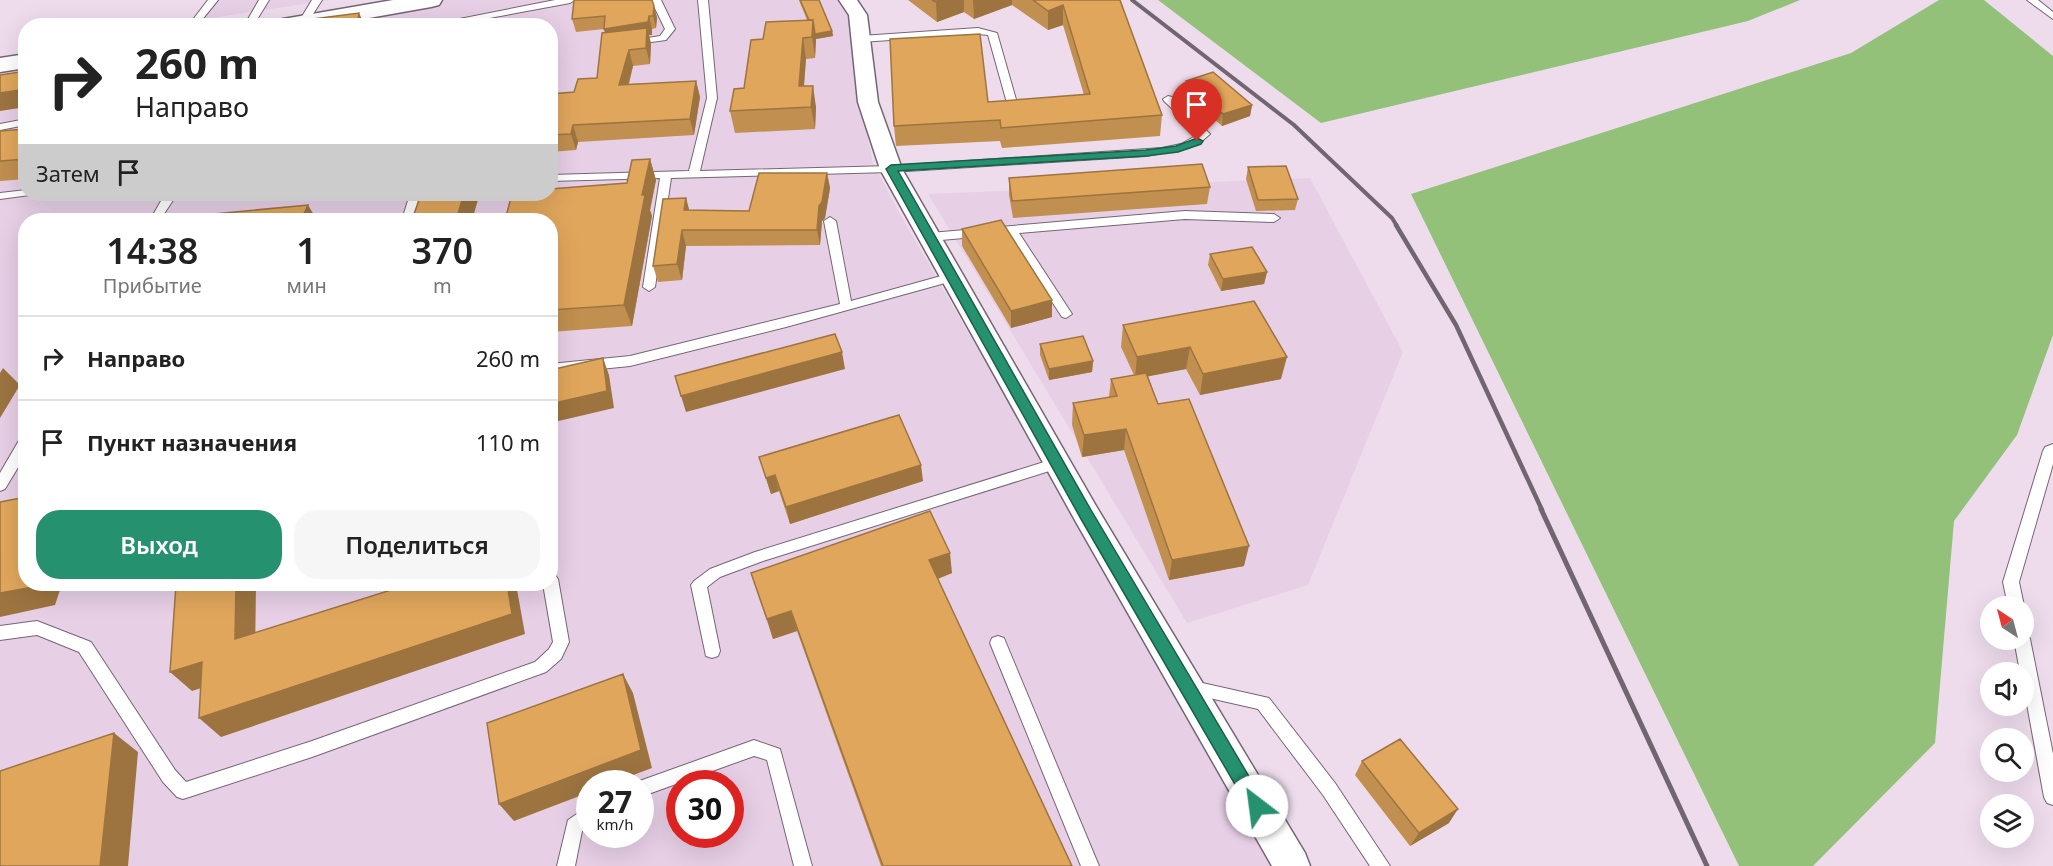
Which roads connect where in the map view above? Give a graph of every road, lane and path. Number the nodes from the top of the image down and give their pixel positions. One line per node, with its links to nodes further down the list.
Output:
1 (213, 0): 11 (lane)
2 (264, 0): 12 (lane)
3 (317, 0): 13 (lane)
4 (431, 0): 14 (main road)
5 (570, 0): 15 (lane)
6 (656, 0): 17 (lane)
7 (703, 0): 25 (lane)
8 (848, 0): 16 (street)
9 (2032, 0): 10 (lane)
10 (2053, 16)
11 (198, 18)
12 (253, 18)
13 (299, 18)
14 (328, 18)
15 (472, 18)
16 (861, 39): 21 (lane); 24 (street)
17 (621, 44)
18 (18, 62): 19 (main road)
19 (0, 65)
20 (1168, 99): 24 (lane)
21 (1012, 103)
22 (18, 123): 23 (lane)
23 (0, 126)
24 (891, 169): 25 (lane); 33 (street)
25 (694, 174): 26 (lane)
26 (666, 175): 27 (lane); 35 (lane)
27 (558, 178)
28 (18, 194): 29 (lane)
29 (0, 196)
30 (1274, 218): 32 (lane)
31 (830, 221): 36 (lane)
32 (1011, 230): 33 (lane); 37 (lane)
33 (930, 237): 34 (street)
34 (952, 277): 36 (lane); 41 (street)
35 (649, 287)
36 (846, 306): 38 (lane)
37 (1066, 314)
38 (558, 368)
39 (2053, 449): 44 (lane)
40 (18, 455): 42 (lane)
41 (1057, 463): 48 (lane); 49 (street)
42 (0, 485)
43 (552, 591): 45 (lane)
44 (2014, 596)
45 (0, 633)
46 (998, 643): 55 (lane)
47 (2024, 650): 51 (lane)
48 (712, 651)
49 (1187, 687): 56 (street); 57 (lane)
50 (654, 784): 54 (lane)
51 (2053, 797)
52 (576, 824): 53 (lane)
53 (566, 866)
54 (803, 866)
55 (1090, 866)
56 (1292, 866)
57 (1381, 866)

